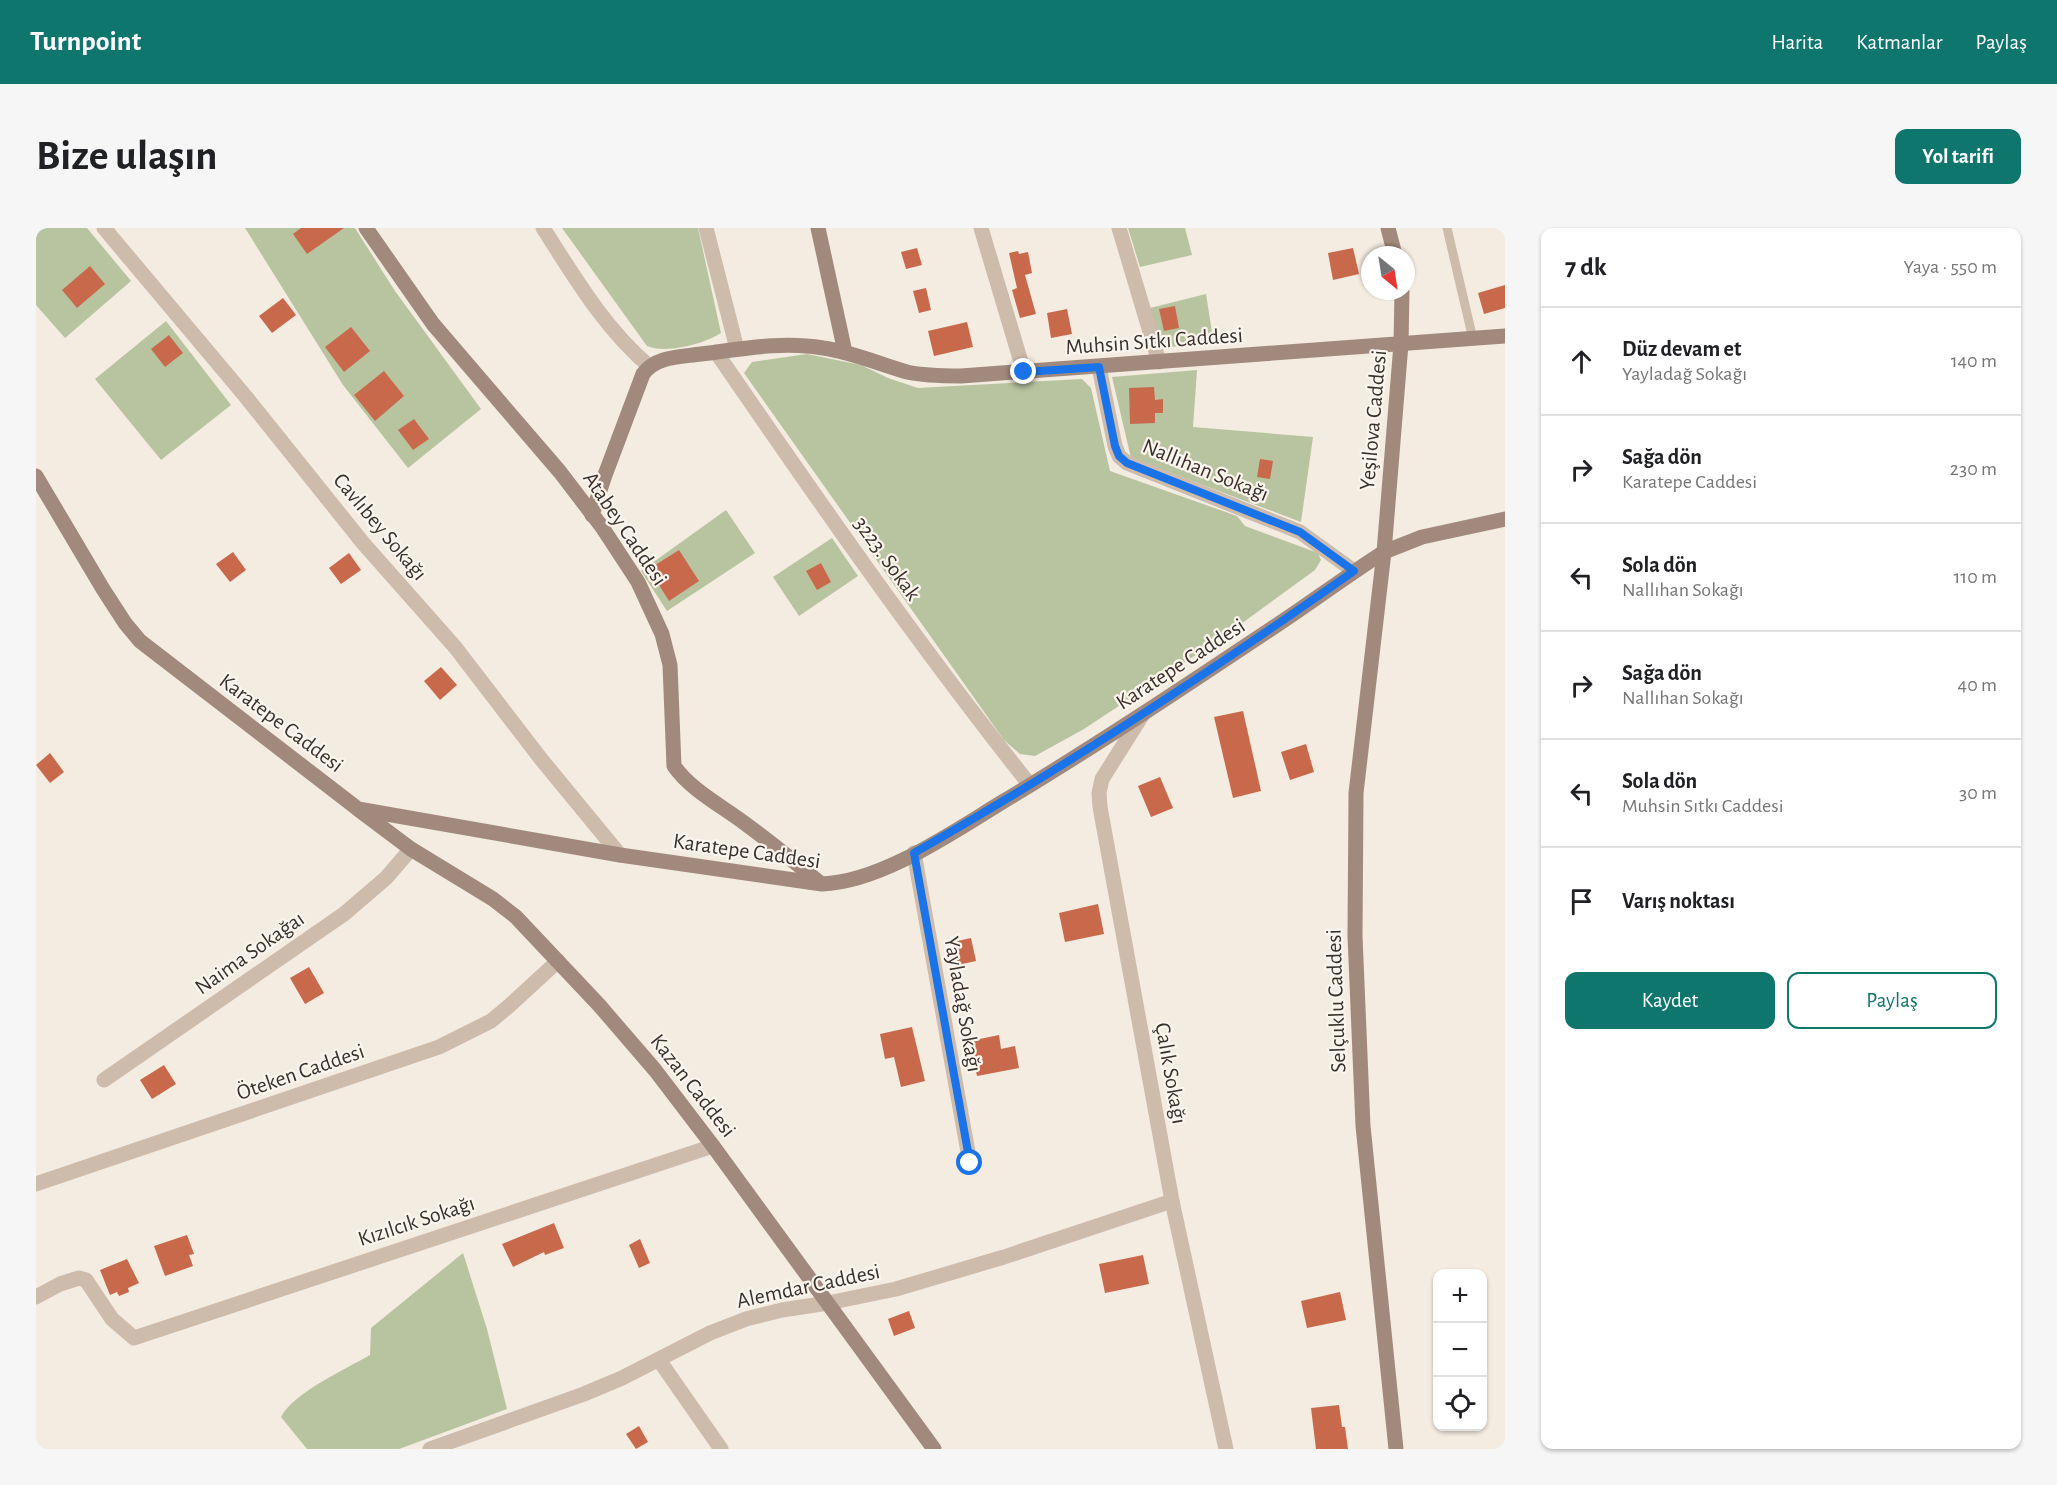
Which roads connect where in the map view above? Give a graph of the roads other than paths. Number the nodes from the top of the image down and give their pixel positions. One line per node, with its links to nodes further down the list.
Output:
1 (104, 228): 32 (street, Cavlıbey Sokağı)
2 (366, 228): 23 (street, Atabey Caddesi)
3 (543, 228): 19 (street)
4 (706, 228): 15 (street)
5 (818, 228): 17 (street)
6 (981, 228): 21 (street)
7 (1119, 228): 18 (street)
8 (1388, 228): 10 (street)
9 (1447, 228): 13 (lane)
10 (1393, 246)
11 (1402, 300): 14 (street, Yeşilova Caddesi)
12 (1505, 336): 13 (street, Muhsin Sıtkı Caddesi)
13 (1473, 339): 14 (street, Muhsin Sıtkı Caddesi)
14 (1401, 344): 18 (street, Muhsin Sıtkı Caddesi); 25 (street, Yeşilova Caddesi)
15 (737, 349): 16 (street, Muhsin Sıtkı Caddesi); 17 (street, Muhsin Sıtkı Caddesi)
16 (716, 352): 19 (street, Muhsin Sıtkı Caddesi); 28 (street, 3223. Sokak)
17 (845, 352): 21 (street, Muhsin Sıtkı Caddesi)
18 (1159, 362): 20 (street, Muhsin Sıtkı Caddesi)
19 (649, 366): 23 (street)
20 (1099, 367): 21 (street, Muhsin Sıtkı Caddesi); 26 (street, Nallıhan Sokağı)
21 (1024, 372)
22 (36, 476): 29 (street, Karatepe Caddesi)
23 (592, 515): 33 (street, Atabey Caddesi)
24 (1505, 519): 25 (street, Karatepe Caddesi)
25 (1384, 552): 26 (street, Karatepe Caddesi); 47 (street, Selçuklu Caddesi)
26 (1354, 571): 27 (street, Karatepe Caddesi)
27 (1143, 714): 28 (street, Karatepe Caddesi); 39 (street, Çalık Sokağı)
28 (1030, 785): 31 (street, Karatepe Caddesi)
29 (358, 809): 30 (street, Kazan Caddesi); 32 (street, Karatepe Caddesi)
30 (411, 849): 34 (street, Kazan Caddesi); 35 (street, Naima Sokağaı)
31 (914, 853): 33 (street, Karatepe Caddesi); 37 (street, Yayladağ Sokağı)
32 (621, 855): 33 (street, Karatepe Caddesi)
33 (822, 884)
34 (558, 961): 36 (street, Kazan Caddesi); 38 (street, Öteken Caddesi)
35 (104, 1080)
36 (713, 1146): 40 (street, Kızılcık Sokağı); 41 (street, Kazan Caddesi)
37 (970, 1163)
38 (36, 1184)
39 (1172, 1201): 41 (street, Alemdar Caddesi); 46 (street, Çalık Sokağı)
40 (36, 1298)
41 (828, 1304): 42 (street, Alemdar Caddesi); 45 (street, Kazan Caddesi)
42 (659, 1360): 43 (street, Alemdar Caddesi); 44 (street)
43 (430, 1449)
44 (721, 1449)
45 (933, 1449)
46 (1226, 1449)
47 (1396, 1449)

